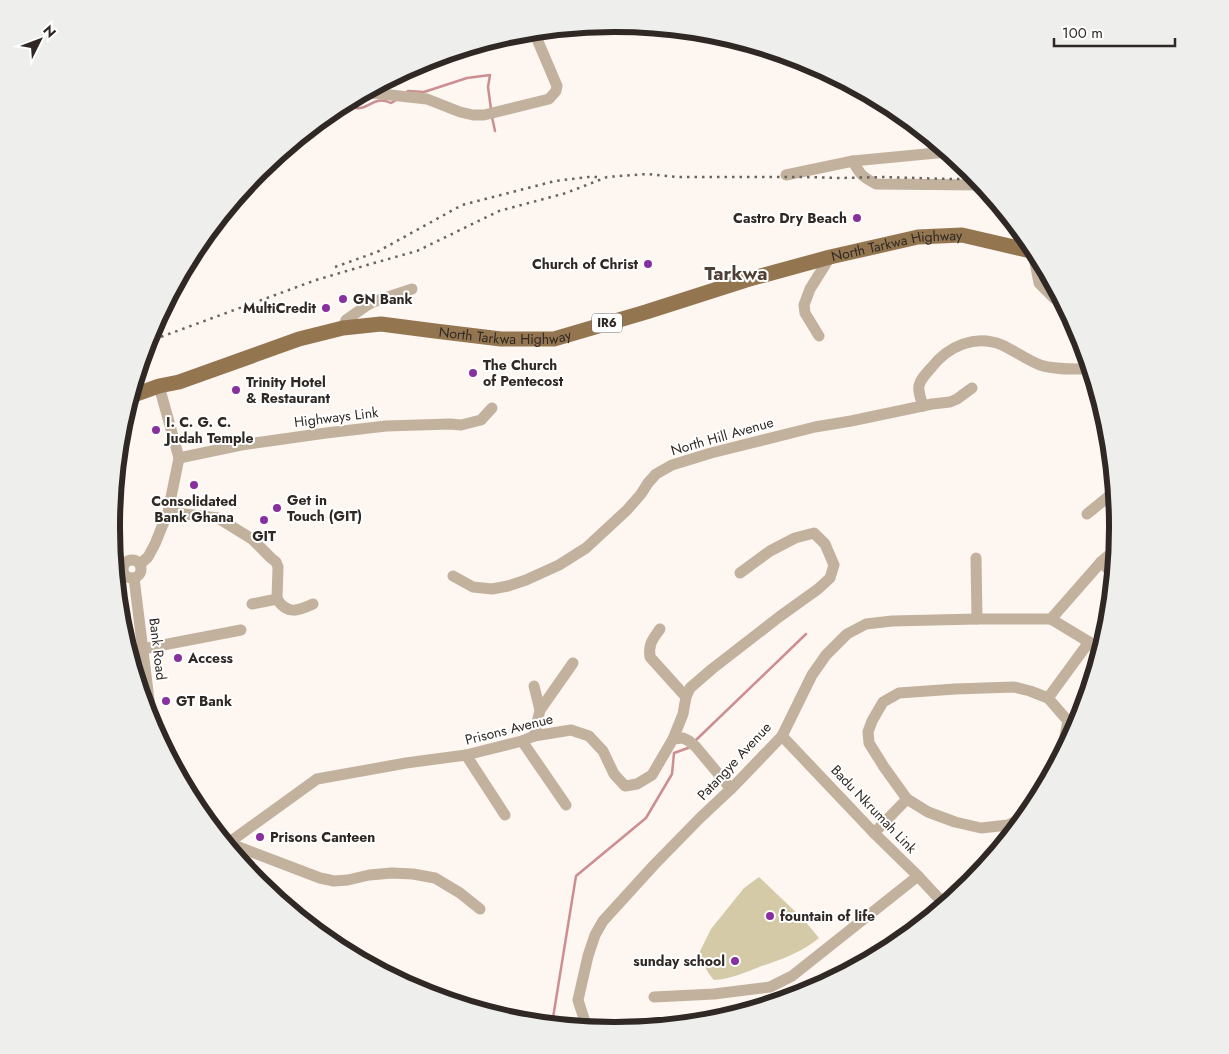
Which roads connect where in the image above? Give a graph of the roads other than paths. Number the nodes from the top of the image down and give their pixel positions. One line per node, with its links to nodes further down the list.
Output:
1 (537, 39): 2 (street)
2 (377, 94)
3 (938, 153): 4 (street)
4 (853, 161): 5 (street); 6 (street)
5 (786, 175)
6 (971, 185)
7 (1024, 250): 8 (main road, North Tarkwa Highway / IR6)
8 (830, 256): 12 (main road, North Tarkwa Highway / IR6); 13 (street)
9 (1037, 270): 11 (street)
10 (412, 289): 12 (street)
11 (1051, 295)
12 (343, 328): 16 (main road, North Tarkwa Highway / IR6)
13 (819, 336)
14 (1083, 370): 19 (street)
15 (972, 388): 19 (street, North Hill Avenue)
16 (160, 389): 17 (main road, North Tarkwa Highway / IR6); 18 (main road, North Tarkwa Highway / IR6); 21 (street)
17 (138, 394)
18 (137, 400)
19 (923, 406): 31 (street, North Hill Avenue)
20 (492, 408): 21 (street, Highways Link)
21 (179, 458): 23 (street)
22 (1108, 497): 24 (street)
23 (168, 512): 29 (street); 32 (street)
24 (1087, 514)
25 (1108, 556): 27 (street)
26 (976, 558): 35 (street)
27 (1101, 562): 28 (street); 36 (street)
28 (1107, 568)
29 (124, 571): 41 (street, Bank Road)
30 (740, 573): 45 (street, Prisons Avenue)
31 (453, 576)
32 (277, 599): 33 (street); 34 (street)
33 (252, 604)
34 (313, 604)
35 (977, 619): 36 (street, Patangye Avenue); 50 (street, Patangye Avenue)
36 (1051, 619): 39 (street)
37 (660, 629): 45 (street)
38 (241, 630): 41 (street)
39 (1089, 642): 40 (street); 46 (street)
40 (1094, 646)
41 (142, 649): 44 (street, Bank Road)
42 (573, 663): 47 (street)
43 (534, 686): 47 (street)
44 (147, 690)
45 (686, 697): 51 (street, Prisons Avenue)
46 (1048, 698): 48 (street); 55 (street)
47 (540, 710): 49 (street)
48 (1068, 722)
49 (534, 736): 51 (street, Prisons Avenue); 52 (street, Prisons Avenue)
50 (782, 736): 54 (street, Patangye Avenue); 59 (street, Badu Nkrumah Link)
51 (673, 739): 54 (street)
52 (522, 741): 53 (street, Prisons Avenue); 56 (street)
53 (466, 756): 57 (street); 60 (street, Prisons Avenue)
54 (730, 790): 66 (street, Patangye Avenue)
55 (907, 799): 58 (street); 59 (street)
56 (566, 806)
57 (505, 815)
58 (1010, 824)
59 (874, 833): 62 (street, Badu Nkrumah Link)
60 (232, 840)
61 (238, 847): 64 (street)
62 (918, 876): 63 (street, Badu Nkrumah Link); 65 (street)
63 (940, 899)
64 (480, 909)
65 (654, 997)
66 (585, 1020)

